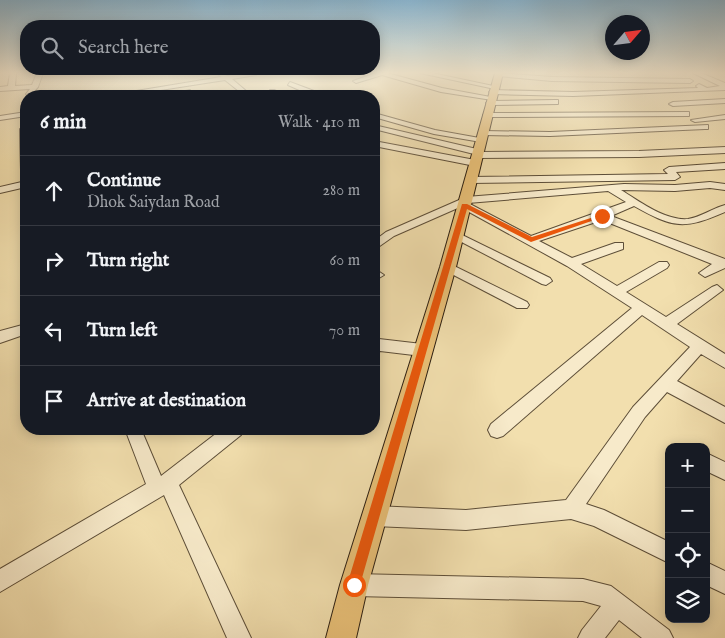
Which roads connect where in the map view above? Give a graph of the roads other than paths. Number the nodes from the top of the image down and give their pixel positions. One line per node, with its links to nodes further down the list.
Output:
1 (460, 103): 15 (street)
2 (468, 103): 15 (street)
3 (514, 103): 15 (street)
4 (544, 103): 15 (street)
5 (617, 103): 15 (street)
6 (694, 103): 7 (street)
7 (673, 104): 9 (street)
8 (9, 107): 11 (street)
9 (686, 114): 15 (street); 16 (street)
10 (20, 115): 11 (street)
11 (12, 117): 14 (street)
12 (380, 117): 15 (street)
13 (725, 117): 16 (street)
14 (0, 118)
15 (486, 120): 16 (street); 17 (street); 18 (street); 19 (street); 20 (street); 26 (main road)
16 (695, 120)
17 (380, 127)
18 (380, 142)
19 (725, 150)
20 (723, 164)
21 (20, 185): 24 (street)
22 (725, 187): 23 (street)
23 (610, 188): 25 (street); 26 (street)
24 (0, 190)
25 (635, 202): 28 (street); 29 (street)
26 (465, 203): 30 (main road); 32 (street); 33 (street)
27 (725, 208): 29 (street)
28 (602, 216): 31 (street); 32 (street)
29 (683, 222): 31 (street)
30 (456, 235): 38 (main road); 40 (street)
31 (660, 239): 36 (street)
32 (531, 240): 35 (street)
33 (380, 242)
34 (619, 246): 35 (street)
35 (571, 263): 42 (street)
36 (724, 264): 39 (street)
37 (663, 265): 42 (street)
38 (448, 267): 43 (street); 50 (main road)
39 (705, 273)
40 (546, 281)
41 (717, 290): 45 (street)
42 (615, 293): 44 (street)
43 (522, 306)
44 (640, 309): 45 (street); 54 (street)
45 (665, 325): 49 (street)
46 (20, 331): 47 (street)
47 (0, 337)
48 (380, 345): 50 (street)
49 (699, 346): 51 (street); 52 (street)
50 (422, 350): 61 (main road)
51 (725, 362)
52 (665, 383): 53 (street); 60 (street)
53 (725, 415)
54 (497, 430)
55 (136, 435): 59 (street)
56 (227, 435): 59 (street)
57 (710, 464): 58 (street)
58 (725, 471)
59 (162, 486): 64 (street); 68 (street)
60 (571, 509): 61 (street); 62 (street)
61 (374, 516): 66 (main road)
62 (665, 551)
63 (710, 575): 65 (street)
64 (0, 581)
65 (725, 583)
66 (354, 585): 67 (street); 69 (main road)
67 (617, 604): 70 (street); 71 (street)
68 (239, 638)
69 (341, 638)
70 (590, 638)
71 (661, 638)

